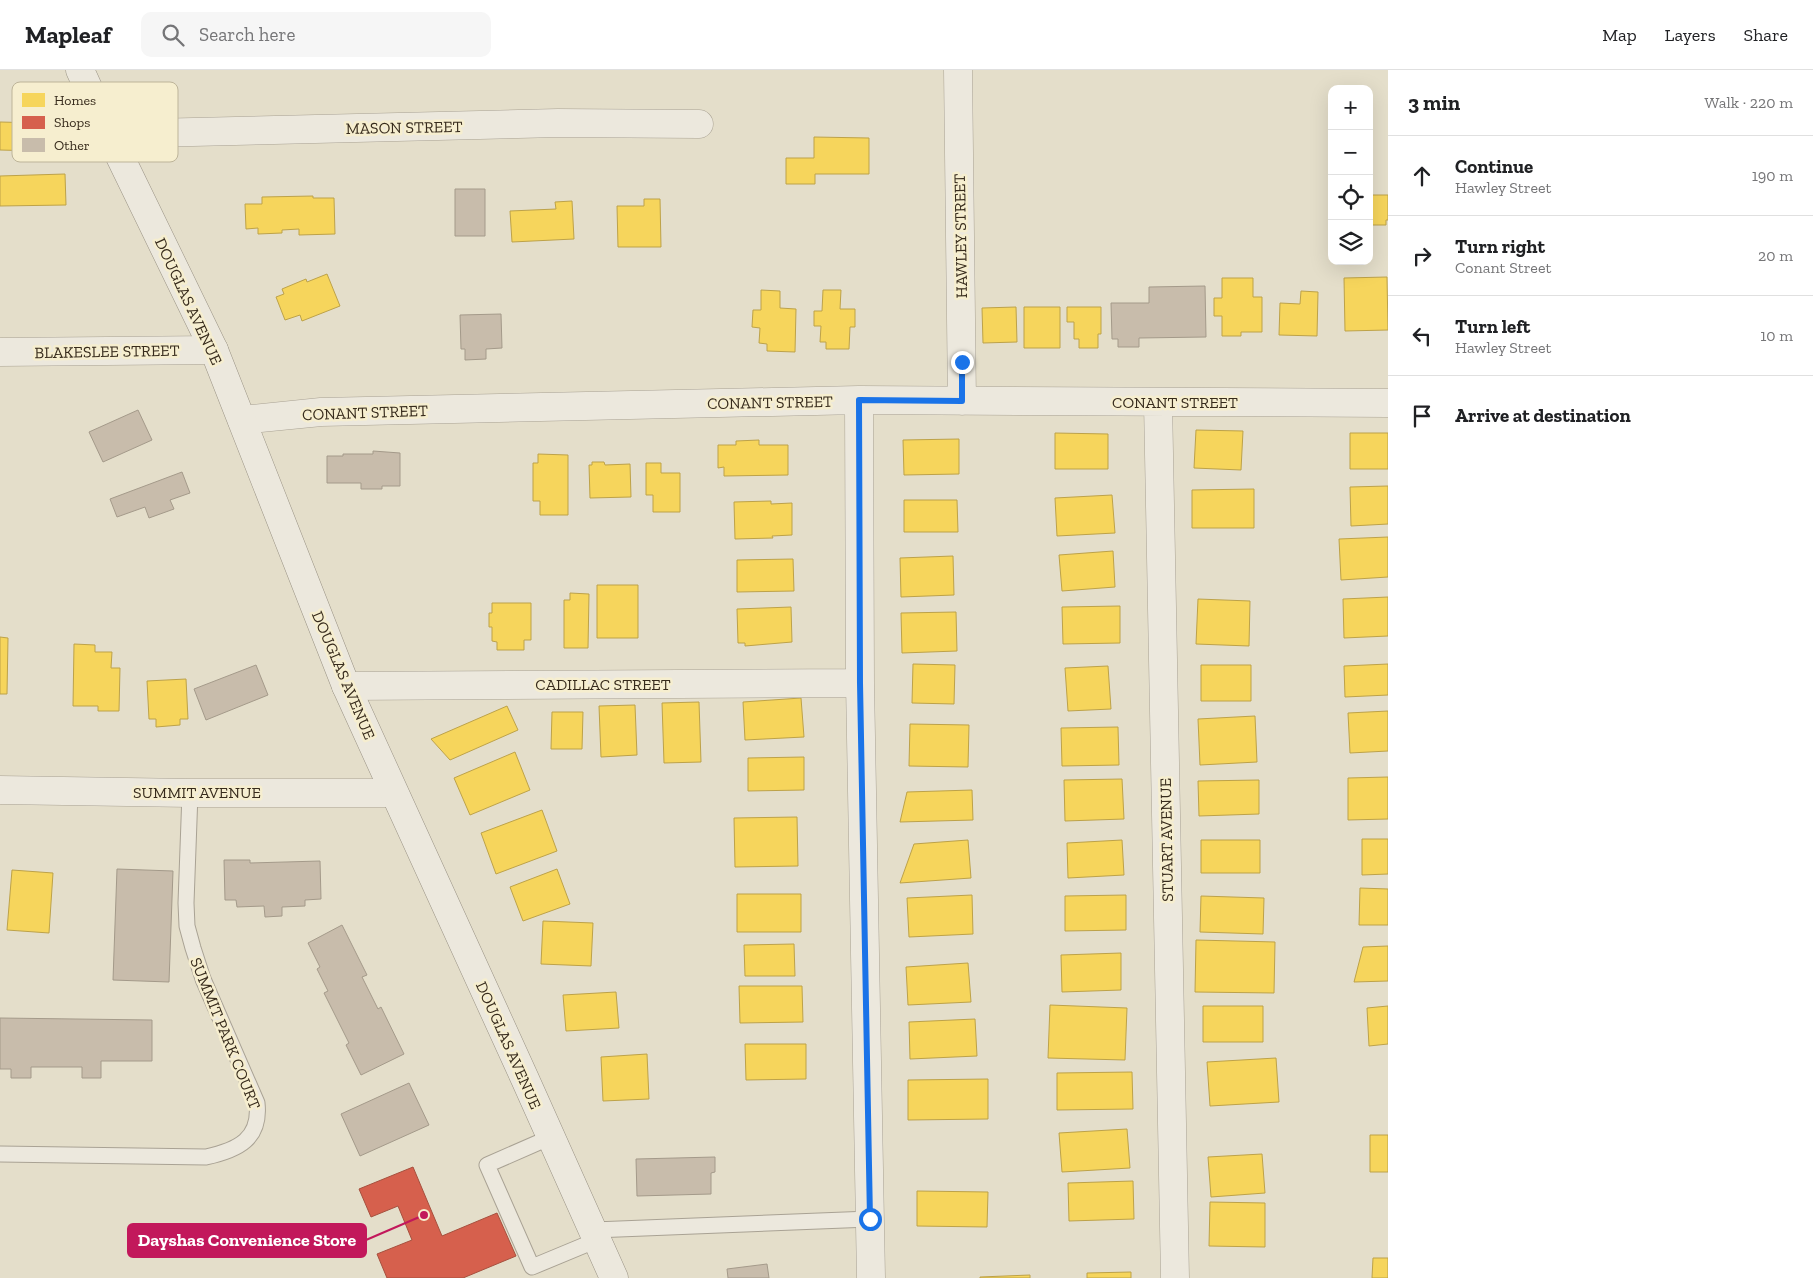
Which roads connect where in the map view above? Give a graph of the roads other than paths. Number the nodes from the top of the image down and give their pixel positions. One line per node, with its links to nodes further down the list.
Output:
1 (80, 70): 3 (street, DOUGLAS AVENUE)
2 (958, 70): 10 (street, HAWLEY STREET)
3 (85, 82)
4 (699, 124): 5 (street, MASON STREET)
5 (178, 132)
6 (123, 162): 7 (street, DOUGLAS AVENUE)
7 (214, 350): 8 (street, BLAKESLEE STREET); 13 (street, DOUGLAS AVENUE)
8 (0, 352)
9 (859, 400): 10 (street, CONANT STREET); 13 (street, CONANT STREET); 14 (street)
10 (962, 401): 11 (street, CONANT STREET)
11 (1158, 402): 12 (street, CONANT STREET); 25 (street, STUART AVENUE)
12 (1388, 403)
13 (242, 420): 15 (street, DOUGLAS AVENUE)
14 (860, 683): 15 (street, CADILLAC STREET); 21 (street)
15 (346, 686): 17 (street, DOUGLAS AVENUE)
16 (0, 790): 18 (street, SUMMIT AVENUE)
17 (394, 792): 18 (street, SUMMIT AVENUE); 19 (street, DOUGLAS AVENUE)
18 (190, 793): 20 (lane, SUMMIT PARK COURT)
19 (551, 1137): 22 (street, DOUGLAS AVENUE); 22 (lane)
20 (0, 1154)
21 (870, 1219): 22 (lane); 24 (street)
22 (596, 1235): 23 (street, DOUGLAS AVENUE)
23 (614, 1278)
24 (871, 1278)
25 (1175, 1278)

